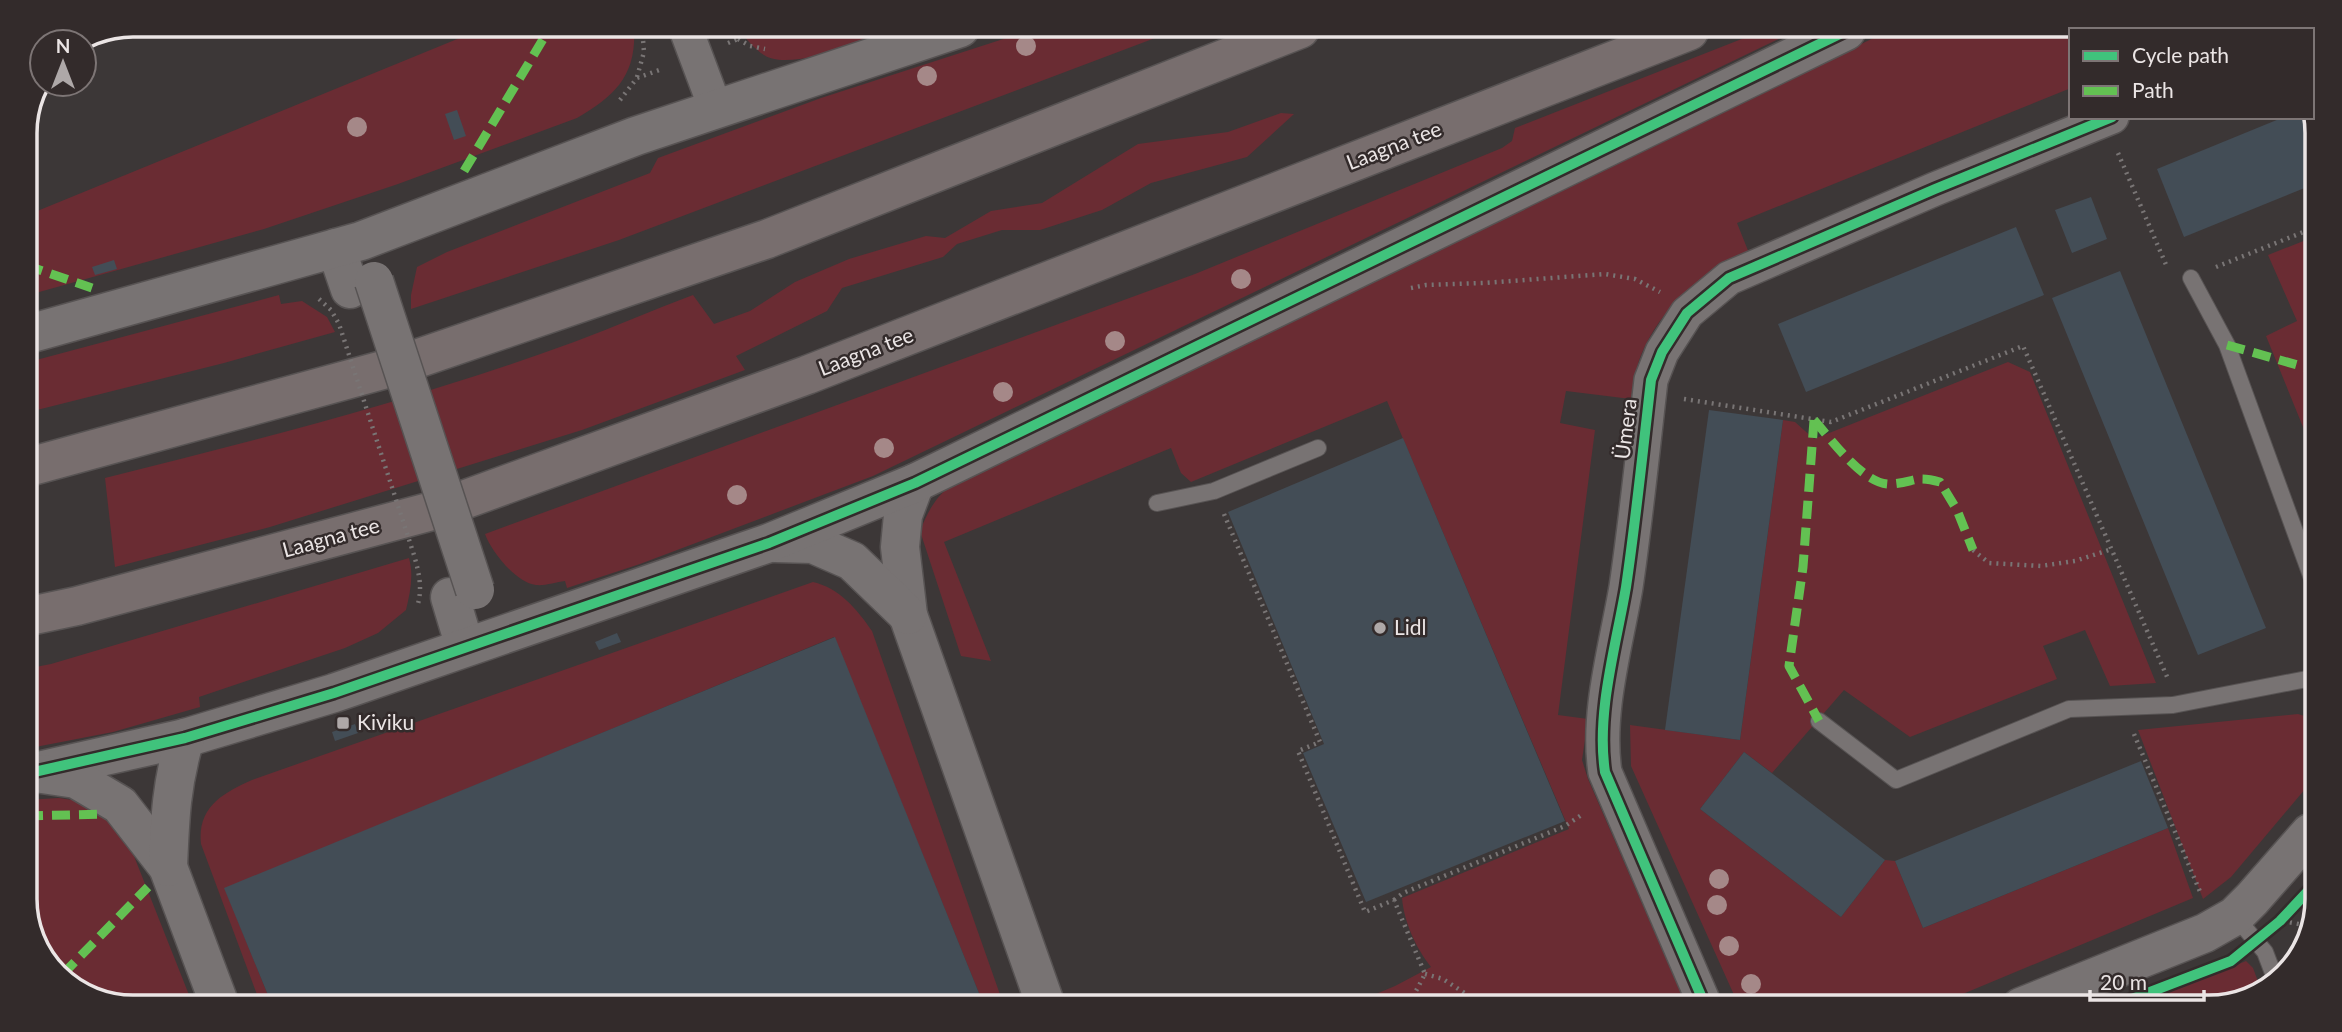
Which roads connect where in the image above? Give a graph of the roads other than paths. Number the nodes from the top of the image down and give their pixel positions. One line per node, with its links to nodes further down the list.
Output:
1 (689, 37): 6 (street)
2 (932, 37): 6 (street)
3 (1280, 37): 12 (main road)
4 (1674, 37): 17 (main road, Laagna tee)
5 (1834, 37): 13 (street)
6 (715, 107): 8 (street)
7 (2113, 131): 31 (street, Ümera)
8 (349, 244): 10 (street); 19 (street, bridge)
9 (2191, 278): 16 (lane)
10 (37, 332)
11 (1318, 448): 14 (lane)
12 (37, 465)
13 (915, 483): 15 (street); 18 (street)
14 (1157, 503)
15 (769, 543): 18 (street); 19 (street)
16 (2305, 559)
17 (37, 614)
18 (908, 615): 30 (street)
19 (478, 642): 22 (street)
20 (2305, 679): 21 (lane)
21 (1819, 721)
22 (185, 738): 23 (street); 26 (street)
23 (37, 771)
24 (37, 774): 26 (street)
25 (2305, 837): 27 (street)
26 (169, 867): 29 (street)
27 (2219, 907): 28 (lane); 32 (street)
28 (2272, 971)
29 (216, 995)
30 (1042, 995)
31 (1700, 995)
32 (2051, 995)

